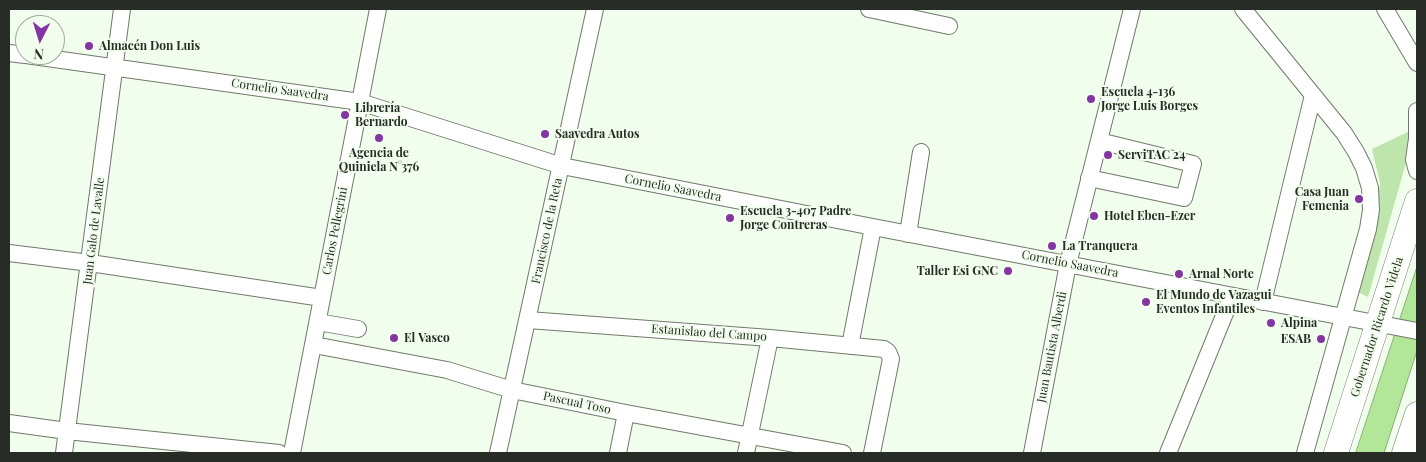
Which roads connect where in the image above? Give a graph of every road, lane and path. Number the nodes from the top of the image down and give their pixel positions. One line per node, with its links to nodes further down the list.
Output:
1 (122, 9): 11 (street, Juan Galo de Lavalle)
2 (378, 9): 13 (street, Carlos Pellegrini)
3 (595, 9): 17 (street, Francisco de la Reta)
4 (869, 9): 8 (street)
5 (1132, 9): 15 (street, Juan Bautista Alberdi)
6 (1243, 9): 12 (street)
7 (1385, 9): 10 (street)
8 (948, 26)
9 (65, 60): 11 (street, Cornelio Saavedra)
10 (1417, 63)
11 (115, 67): 13 (street, Cornelio Saavedra); 24 (street, Juan Galo de Lavalle)
12 (1313, 94): 28 (street); 29 (street)
13 (360, 102): 17 (street, Cornelio Saavedra); 27 (street, Carlos Pellegrini)
14 (1417, 111): 18 (street)
15 (1099, 141): 19 (street, Juan Bautista Alberdi); 19 (street)
16 (921, 152): 22 (street)
17 (562, 166): 21 (street, Cornelio Saavedra); 30 (street, Francisco de la Reta)
18 (1417, 171)
19 (1090, 178): 25 (street, Juan Bautista Alberdi)
20 (1417, 201): 32 (highway, Gobernador Ricardo Videla)
21 (873, 228): 22 (street, Cornelio Saavedra); 36 (street)
22 (908, 234): 25 (street, Cornelio Saavedra)
23 (9, 253): 24 (street)
24 (90, 263): 27 (street); 41 (street, Juan Galo de Lavalle)
25 (1068, 264): 26 (street, Cornelio Saavedra); 52 (street, Juan Bautista Alberdi)
26 (1232, 296): 28 (street, Cornelio Saavedra); 53 (street)
27 (322, 298): 31 (street, Carlos Pellegrini)
28 (1263, 302): 29 (street, Cornelio Saavedra)
29 (1343, 318): 32 (street, Cornelio Saavedra); 54 (street)
30 (528, 320): 34 (street, Estanislao del Campo); 37 (street, Francisco de la Reta)
31 (318, 322): 33 (street); 35 (street, Carlos Pellegrini)
32 (1401, 328): 55 (highway, Gobernador Ricardo Videla)
33 (358, 329)
34 (770, 338): 36 (street, Estanislao del Campo); 42 (street)
35 (314, 345): 37 (street, Pascual Toso); 46 (street, Carlos Pellegrini)
36 (850, 346): 51 (street, Estanislao del Campo)
37 (512, 390): 38 (street, Pascual Toso); 47 (street, Francisco de la Reta)
38 (626, 414): 42 (street, Pascual Toso); 48 (street)
39 (1417, 414): 56 (highway)
40 (9, 423): 41 (street)
41 (67, 431): 44 (street, Juan Galo de Lavalle); 45 (street)
42 (749, 436): 49 (street); 50 (street, Pascual Toso)
43 (1417, 451): 57 (highway)
44 (64, 453)
45 (279, 453)
46 (292, 453)
47 (498, 453)
48 (618, 453)
49 (746, 453)
50 (843, 453)
51 (872, 453)
52 (1032, 453)
53 (1168, 453)
54 (1305, 453)
55 (1336, 453)
56 (1404, 453)
57 (1413, 453)

